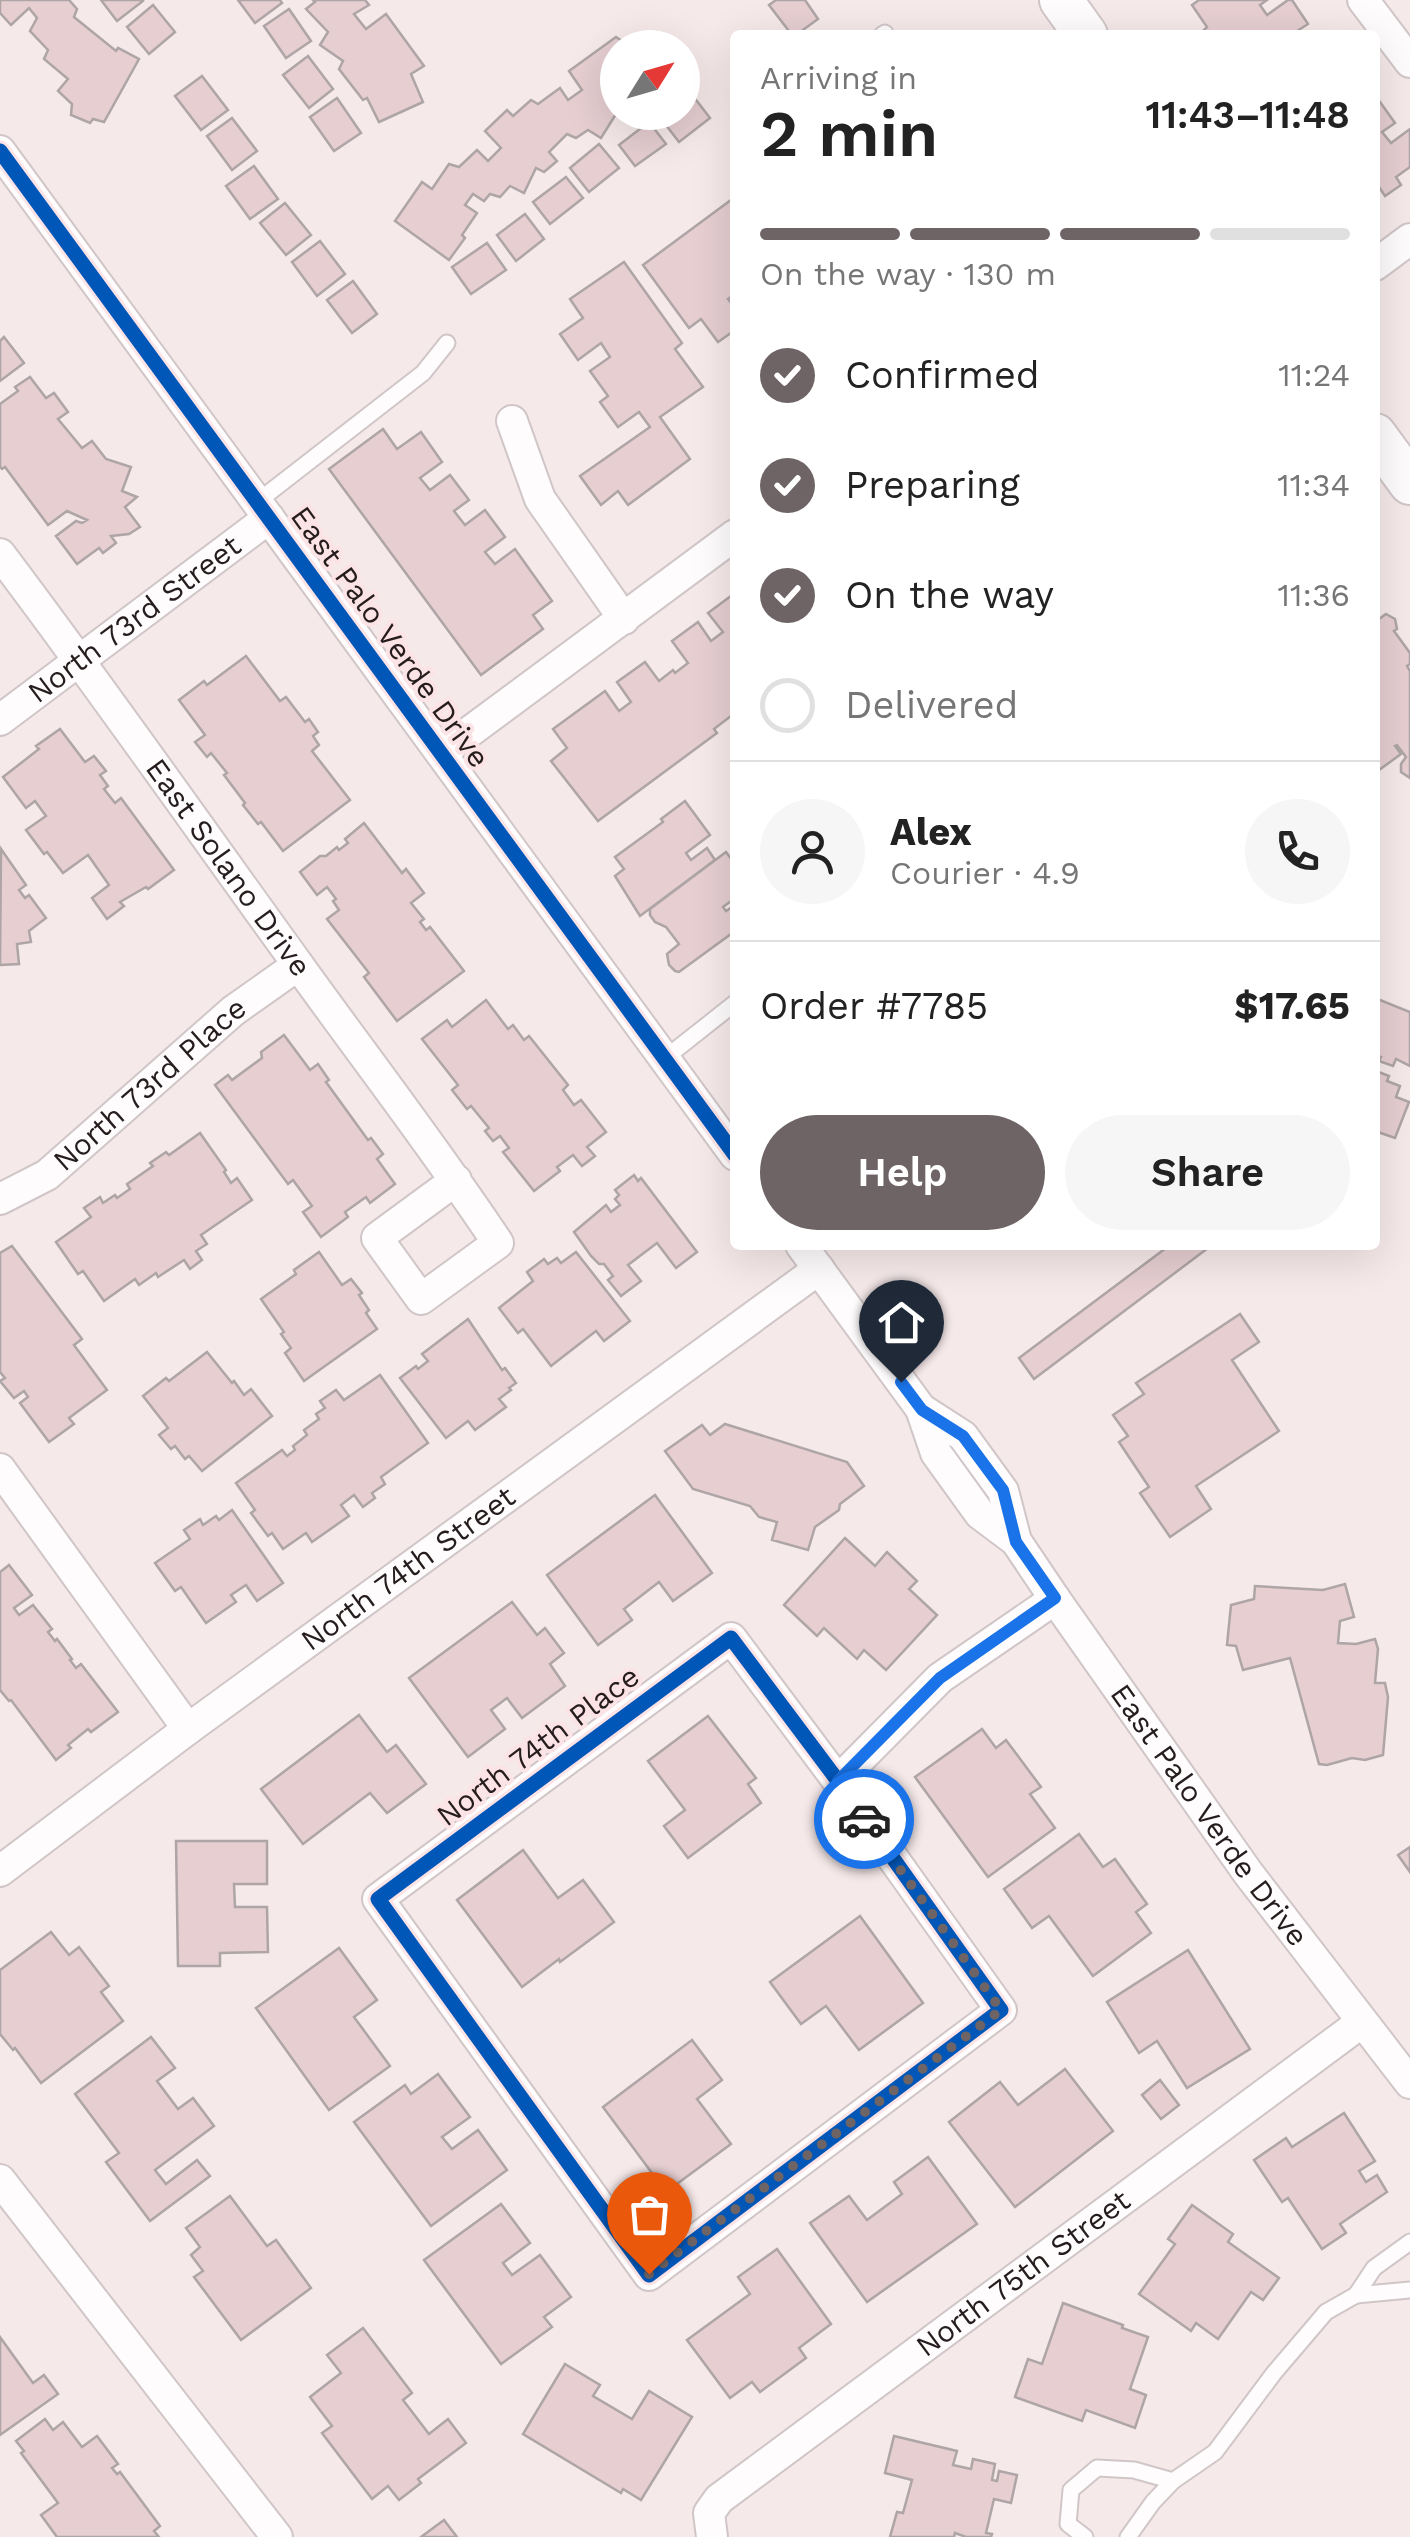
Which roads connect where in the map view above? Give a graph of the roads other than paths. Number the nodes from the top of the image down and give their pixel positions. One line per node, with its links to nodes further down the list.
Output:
1 (1061, 0): 3 (main road)
2 (1363, 0): 4 (street)
3 (1082, 30)
4 (1410, 62)
5 (0, 151): 12 (street, East Palo Verde Drive)
6 (1410, 239): 7 (street)
7 (1380, 261)
8 (447, 342): 12 (lane)
9 (512, 421): 15 (street)
10 (1380, 442): 11 (main road)
11 (1410, 482)
12 (263, 510): 16 (street, North 73rd Street); 18 (street, East Palo Verde Drive)
13 (730, 539): 15 (street)
14 (0, 554): 16 (street, East Solano Drive)
15 (624, 619): 18 (street)
16 (80, 660): 17 (street, North 73rd Street); 19 (street, East Solano Drive)
17 (0, 720)
18 (441, 753): 21 (street, East Palo Verde Drive)
19 (298, 965): 23 (street, East Solano Drive); 24 (street, North 73rd Place)
20 (730, 1007): 21 (lane)
21 (664, 1059): 22 (street, East Palo Verde Drive)
22 (730, 1148)
23 (456, 1180)
24 (0, 1198)
25 (810, 1257): 27 (street, East Palo Verde Drive); 28 (street, North 74th Street)
26 (0, 1469): 28 (street)
27 (1055, 1598): 29 (street); 31 (street, East Palo Verde Drive)
28 (188, 1729): 30 (street, North 74th Street)
29 (838, 1781): 29 (street, North 74th Place)
30 (0, 1871)
31 (1362, 2022): 32 (street, East Palo Verde Drive); 39 (street, North 75th Street)
32 (1410, 2083)
33 (1, 2184): 38 (street)
34 (1410, 2242): 36 (lane)
35 (1410, 2290): 36 (lane)
36 (1356, 2294): 37 (lane)
37 (1172, 2481): 40 (lane); 41 (lane)
38 (277, 2537)
39 (712, 2537)
40 (1085, 2537)
41 (1128, 2537)

